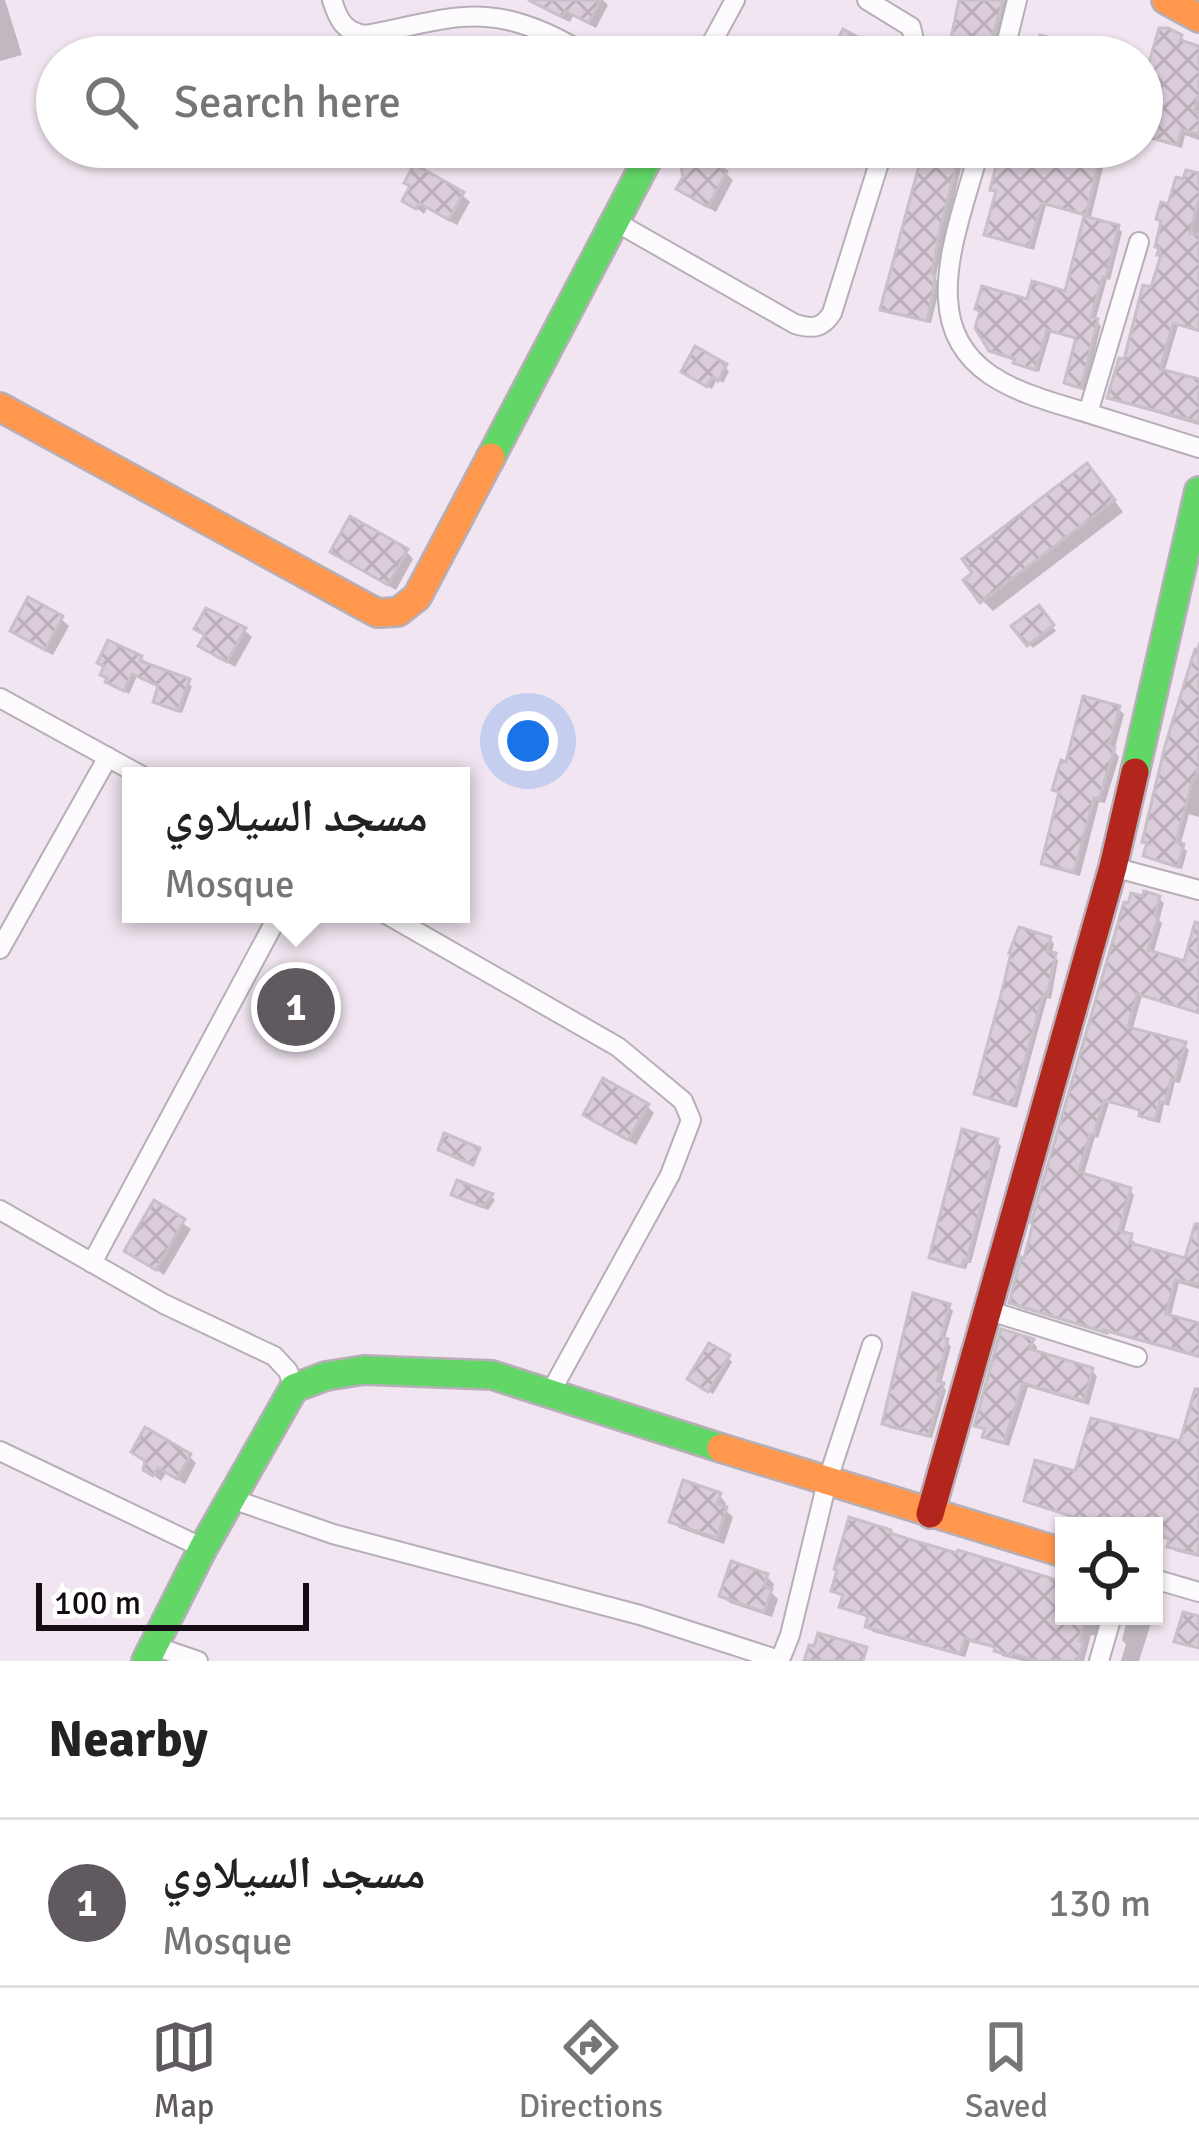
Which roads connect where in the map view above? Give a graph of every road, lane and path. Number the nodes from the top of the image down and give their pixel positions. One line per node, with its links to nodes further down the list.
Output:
1 (332, 0): 7 (street)
2 (735, 0): 8 (street)
3 (867, 0): 9 (street)
4 (1017, 0): 10 (street)
5 (1166, 0): 6 (street)
6 (1199, 18)
7 (552, 36)
8 (715, 36)
9 (913, 36)
10 (1008, 36)
11 (643, 168): 14 (street)
12 (877, 168): 14 (street)
13 (975, 168): 17 (street)
14 (616, 222): 16 (street)
15 (1139, 242): 17 (street)
16 (0, 407)
17 (1088, 413): 18 (street)
18 (1199, 448)
19 (1199, 490): 23 (street)
20 (0, 698): 21 (street)
21 (108, 758): 22 (street); 27 (street)
22 (125, 767)
23 (1113, 867): 24 (street); 30 (street)
24 (1199, 890)
25 (274, 923): 29 (street)
26 (402, 923): 34 (street)
27 (0, 949)
28 (0, 1210): 29 (street)
29 (92, 1263): 33 (street)
30 (987, 1310): 32 (street); 38 (street)
31 (872, 1346): 36 (street)
32 (1137, 1357)
33 (294, 1388): 34 (street); 37 (street)
34 (549, 1395): 36 (street)
35 (1, 1455): 39 (street)
36 (827, 1482): 38 (street); 45 (street)
37 (232, 1499): 39 (street); 45 (street)
38 (930, 1514): 40 (street)
39 (203, 1548): 44 (street)
40 (1055, 1550)
41 (1163, 1582): 42 (street)
42 (1199, 1592)
43 (1109, 1625): 47 (street)
44 (150, 1653): 46 (street)
45 (781, 1658)
46 (198, 1661)
47 (1099, 1661)

